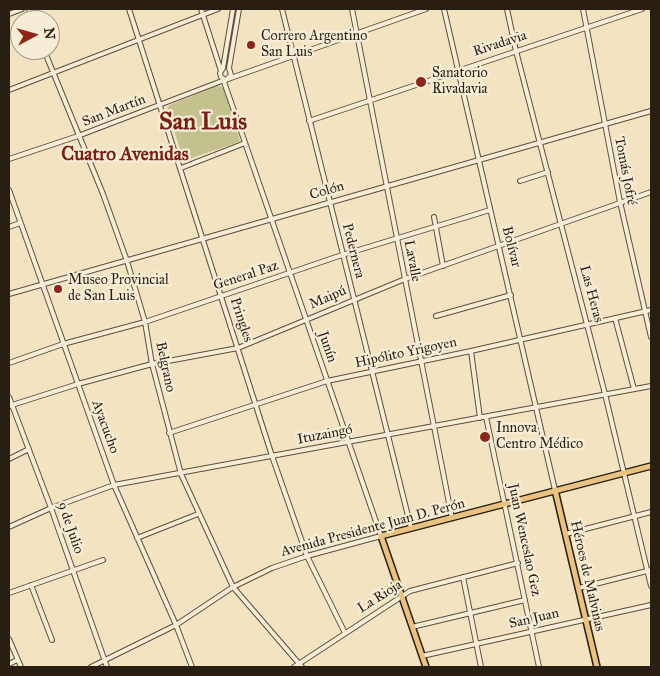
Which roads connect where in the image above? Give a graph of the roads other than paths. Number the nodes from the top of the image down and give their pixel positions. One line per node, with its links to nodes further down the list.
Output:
1 (22, 9): 14 (street)
2 (129, 9): 18 (street, Pringles)
3 (200, 9): 15 (street)
4 (218, 9): 15 (street)
5 (233, 9): 23 (street)
6 (239, 9): 25 (street)
7 (282, 9): 20 (street, Pedernera)
8 (352, 9): 17 (street, Lavalle)
9 (426, 9): 17 (street, San Martín)
10 (444, 9): 22 (street, Bolívar)
11 (507, 9): 19 (street, Las Heras)
12 (583, 9): 16 (street, Tomás Jofré)
13 (642, 9): 16 (street, Rivadavia)
14 (9, 14)
15 (203, 15): 18 (street); 23 (street)
16 (586, 27): 19 (street, Rivadavia); 33 (street, Tomás Jofré)
17 (356, 32): 20 (street, San Martín); 29 (street, Lavalle)
18 (139, 39): 24 (street); 30 (street, Pringles)
19 (516, 51): 22 (street, Rivadavia); 35 (street, Las Heras)
20 (293, 55): 25 (street, San Martín); 32 (street, Pedernera)
21 (47, 60): 24 (street, Belgrano)
22 (457, 70): 29 (street, Rivadavia); 38 (street, Bolívar)
23 (221, 71): 25 (street, Junín)
24 (52, 74): 27 (street); 34 (street, Belgrano)
25 (226, 80): 26 (street, San Martín); 28 (street, Junín)
26 (215, 84): 28 (street); 30 (street, San Martín)
27 (9, 90)
28 (227, 90): 36 (street, Junín)
29 (369, 100): 32 (street, Rivadavia); 42 (street, Lavalle)
30 (161, 105): 34 (street, San Martín); 39 (street, Pringles)
31 (651, 111): 33 (street, Colón)
32 (309, 122): 45 (street, Pedernera)
33 (604, 124): 35 (street, Colón); 46 (street, Tomás Jofré)
34 (78, 136): 37 (street, San Martín); 58 (street, Belgrano)
35 (541, 142): 38 (street, Colón); 40 (street, Las Heras)
36 (245, 143): 39 (street); 49 (street, Junín)
37 (9, 159)
38 (479, 160): 42 (street, Colón); 47 (street, Bolívar)
39 (181, 168): 55 (street, Pringles)
40 (548, 172): 41 (street); 51 (street, Las Heras)
41 (520, 181)
42 (386, 187): 45 (street, Colón); 54 (street, Lavalle)
43 (9, 190): 50 (street, Ayacucho)
44 (651, 192): 46 (street, Maipú)
45 (329, 202): 49 (street, Colón); 57 (street, Pedernera)
46 (620, 202): 51 (street, Maipú); 68 (street, Tomás Jofré)
47 (490, 210): 53 (street, General Paz); 56 (street, Bolívar)
48 (434, 217): 53 (street)
49 (272, 220): 55 (street, Colón); 60 (street, Junín)
50 (20, 223): 52 (street); 62 (street, Ayacucho)
51 (561, 223): 56 (street, Maipú); 73 (street, Las Heras)
52 (9, 227)
53 (436, 227): 54 (street, General Paz); 59 (street)
54 (396, 238): 57 (street, General Paz); 61 (street, Lavalle)
55 (204, 240): 58 (street, Colón); 65 (street, Pringles)
56 (499, 245): 59 (street, Maipú); 64 (street, Bolívar)
57 (342, 255): 60 (street, General Paz); 66 (street, Pedernera)
58 (127, 261): 62 (street, Colón); 72 (street, Belgrano)
59 (443, 266): 61 (street, Maipú)
60 (290, 274): 65 (street, General Paz); 71 (street, Junín)
61 (404, 279): 66 (street, Maipú); 79 (street, Lavalle)
62 (42, 285): 63 (street, Colón); 76 (street, Ayacucho)
63 (9, 294)
64 (511, 295): 69 (street); 75 (street, Bolívar)
65 (221, 296): 72 (street, General Paz); 77 (street, Pringles)
66 (353, 299): 71 (street, Maipú); 82 (street, Pedernera)
67 (651, 310): 68 (street, Hipólito Yrigoyen)
68 (644, 311): 70 (street, Hipólito Yrigoyen); 74 (street, Tomás Jofré)
69 (436, 316)
70 (614, 318): 73 (street, Hipólito Yrigoyen); 86 (street)
71 (306, 319): 77 (street, Maipú); 83 (street, Junín)
72 (145, 322): 76 (street, General Paz); 81 (street, Belgrano)
73 (587, 324): 75 (street, Hipólito Yrigoyen); 87 (street, Las Heras)
74 (651, 337)
75 (520, 339): 78 (street, Hipólito Yrigoyen); 91 (street, Bolívar)
76 (63, 344): 80 (street, General Paz); 84 (street, Ayacucho)
77 (238, 348): 81 (street, Maipú); 90 (street, Pringles)
78 (470, 351): 79 (street, Hipólito Yrigoyen); 93 (street)
79 (421, 362): 82 (street, Hipólito Yrigoyen); 94 (street, Lavalle)
80 (9, 363)
81 (152, 364): 84 (street, Maipú); 95 (street, Belgrano)
82 (372, 372): 83 (street, Hipólito Yrigoyen); 96 (street, Pedernera)
83 (328, 381): 90 (street, Hipólito Yrigoyen); 97 (street, Junín)
84 (78, 384): 89 (street, Maipú); 104 (street, Ayacucho)
85 (651, 386): 86 (street, Ituzaingó)
86 (634, 389): 87 (street, Ituzaingó)
87 (605, 394): 91 (street, Ituzaingó); 103 (street, Las Heras)
88 (9, 397): 89 (street, 9 de Julio)
89 (10, 406): 98 (street, 9 de Julio)
90 (256, 406): 95 (street, Hipólito Yrigoyen); 99 (street, Pringles)
91 (536, 407): 92 (street, Ituzaingó); 105 (street, Bolívar)
92 (486, 417): 93 (street, Ituzaingó); 106 (street, Juan Wenceslao Gez)
93 (480, 418): 94 (street, Ituzaingó)
94 (435, 426): 96 (street, Ituzaingó); 111 (street, Lavalle)
95 (169, 433): 102 (street, Belgrano)
96 (387, 435): 97 (street, Ituzaingó); 113 (street, Pedernera)
97 (348, 442): 99 (street, Ituzaingó); 115 (street, Junín)
98 (29, 449): 100 (street); 107 (street, 9 de Julio)
99 (272, 456): 102 (street, Ituzaingó); 117 (street, Pringles)
100 (9, 459)
101 (651, 466): 103 (main road, Avenida Presidente Juan D. Perón)
102 (181, 474): 104 (street, Ituzaingó); 109 (street, Belgrano)
103 (624, 474): 105 (main road, Avenida Presidente Juan D. Perón); 110 (street, Las Heras)
104 (114, 485): 107 (street, Ituzaingó); 116 (street, Ayacucho)
105 (555, 490): 106 (main road, Avenida Presidente Juan D. Perón); 114 (main road, Héroes de Malvinas)
106 (505, 504): 111 (main road, Avenida Presidente Juan D. Perón); 119 (street, Juan Wenceslao Gez)
107 (52, 508): 112 (street, Ituzaingó); 120 (street, 9 de Julio)
108 (651, 512): 110 (street)
109 (198, 514): 116 (street); 125 (street, Belgrano)
110 (634, 516): 114 (street); 121 (street, Las Heras)
111 (452, 518): 113 (main road, Avenida Presidente Juan D. Perón)
112 (9, 527)
113 (411, 528): 115 (main road, Avenida Presidente Juan D. Perón)
114 (566, 534): 126 (main road, Héroes de Malvinas)
115 (381, 536): 117 (street, Avenida Presidente Juan D. Perón); 128 (main road)
116 (137, 538): 133 (street, Ayacucho)
117 (307, 556): 125 (street, Avenida Presidente Juan D. Perón); 136 (street, Pringles)
118 (103, 560): 120 (street)
119 (518, 562): 122 (street, La Rioja); 129 (street, Juan Wenceslao Gez)
120 (73, 570): 123 (street); 142 (street, 9 de Julio)
121 (649, 570): 124 (street, Las Heras); 126 (street)
122 (463, 577): 128 (street, La Rioja); 131 (street)
123 (31, 585): 127 (street); 138 (street)
124 (651, 586)
125 (234, 587): 133 (street, Avenida Presidente Juan D. Perón); 144 (street, Belgrano)
126 (579, 588): 132 (main road, Héroes de Malvinas)
127 (9, 593)
128 (401, 596): 134 (main road); 136 (street, La Rioja)
129 (526, 600): 131 (street); 135 (street, Juan Wenceslao Gez)
130 (651, 605): 132 (street, San Juan)
131 (469, 612): 134 (street); 139 (street)
132 (586, 619): 135 (street, San Juan); 153 (main road, Héroes de Malvinas)
133 (176, 626): 142 (street, Avenida Presidente Juan D. Perón); 148 (street, Ayacucho)
134 (412, 627): 140 (main road)
135 (532, 632): 139 (street, San Juan); 152 (street, Juan Wenceslao Gez)
136 (345, 633): 144 (street, La Rioja)
137 (9, 639): 141 (street)
138 (52, 640)
139 (476, 644): 140 (street, San Juan); 151 (street)
140 (422, 656): 150 (main road)
141 (18, 660): 143 (street); 145 (street)
142 (104, 661): 146 (street, Avenida Presidente Juan D. Perón); 147 (street, 9 de Julio)
143 (9, 664)
144 (300, 666): 149 (street, La Rioja)
145 (21, 667)
146 (91, 667)
147 (107, 667)
148 (192, 667)
149 (294, 667)
150 (426, 667)
151 (481, 667)
152 (539, 667)
153 (597, 667)

